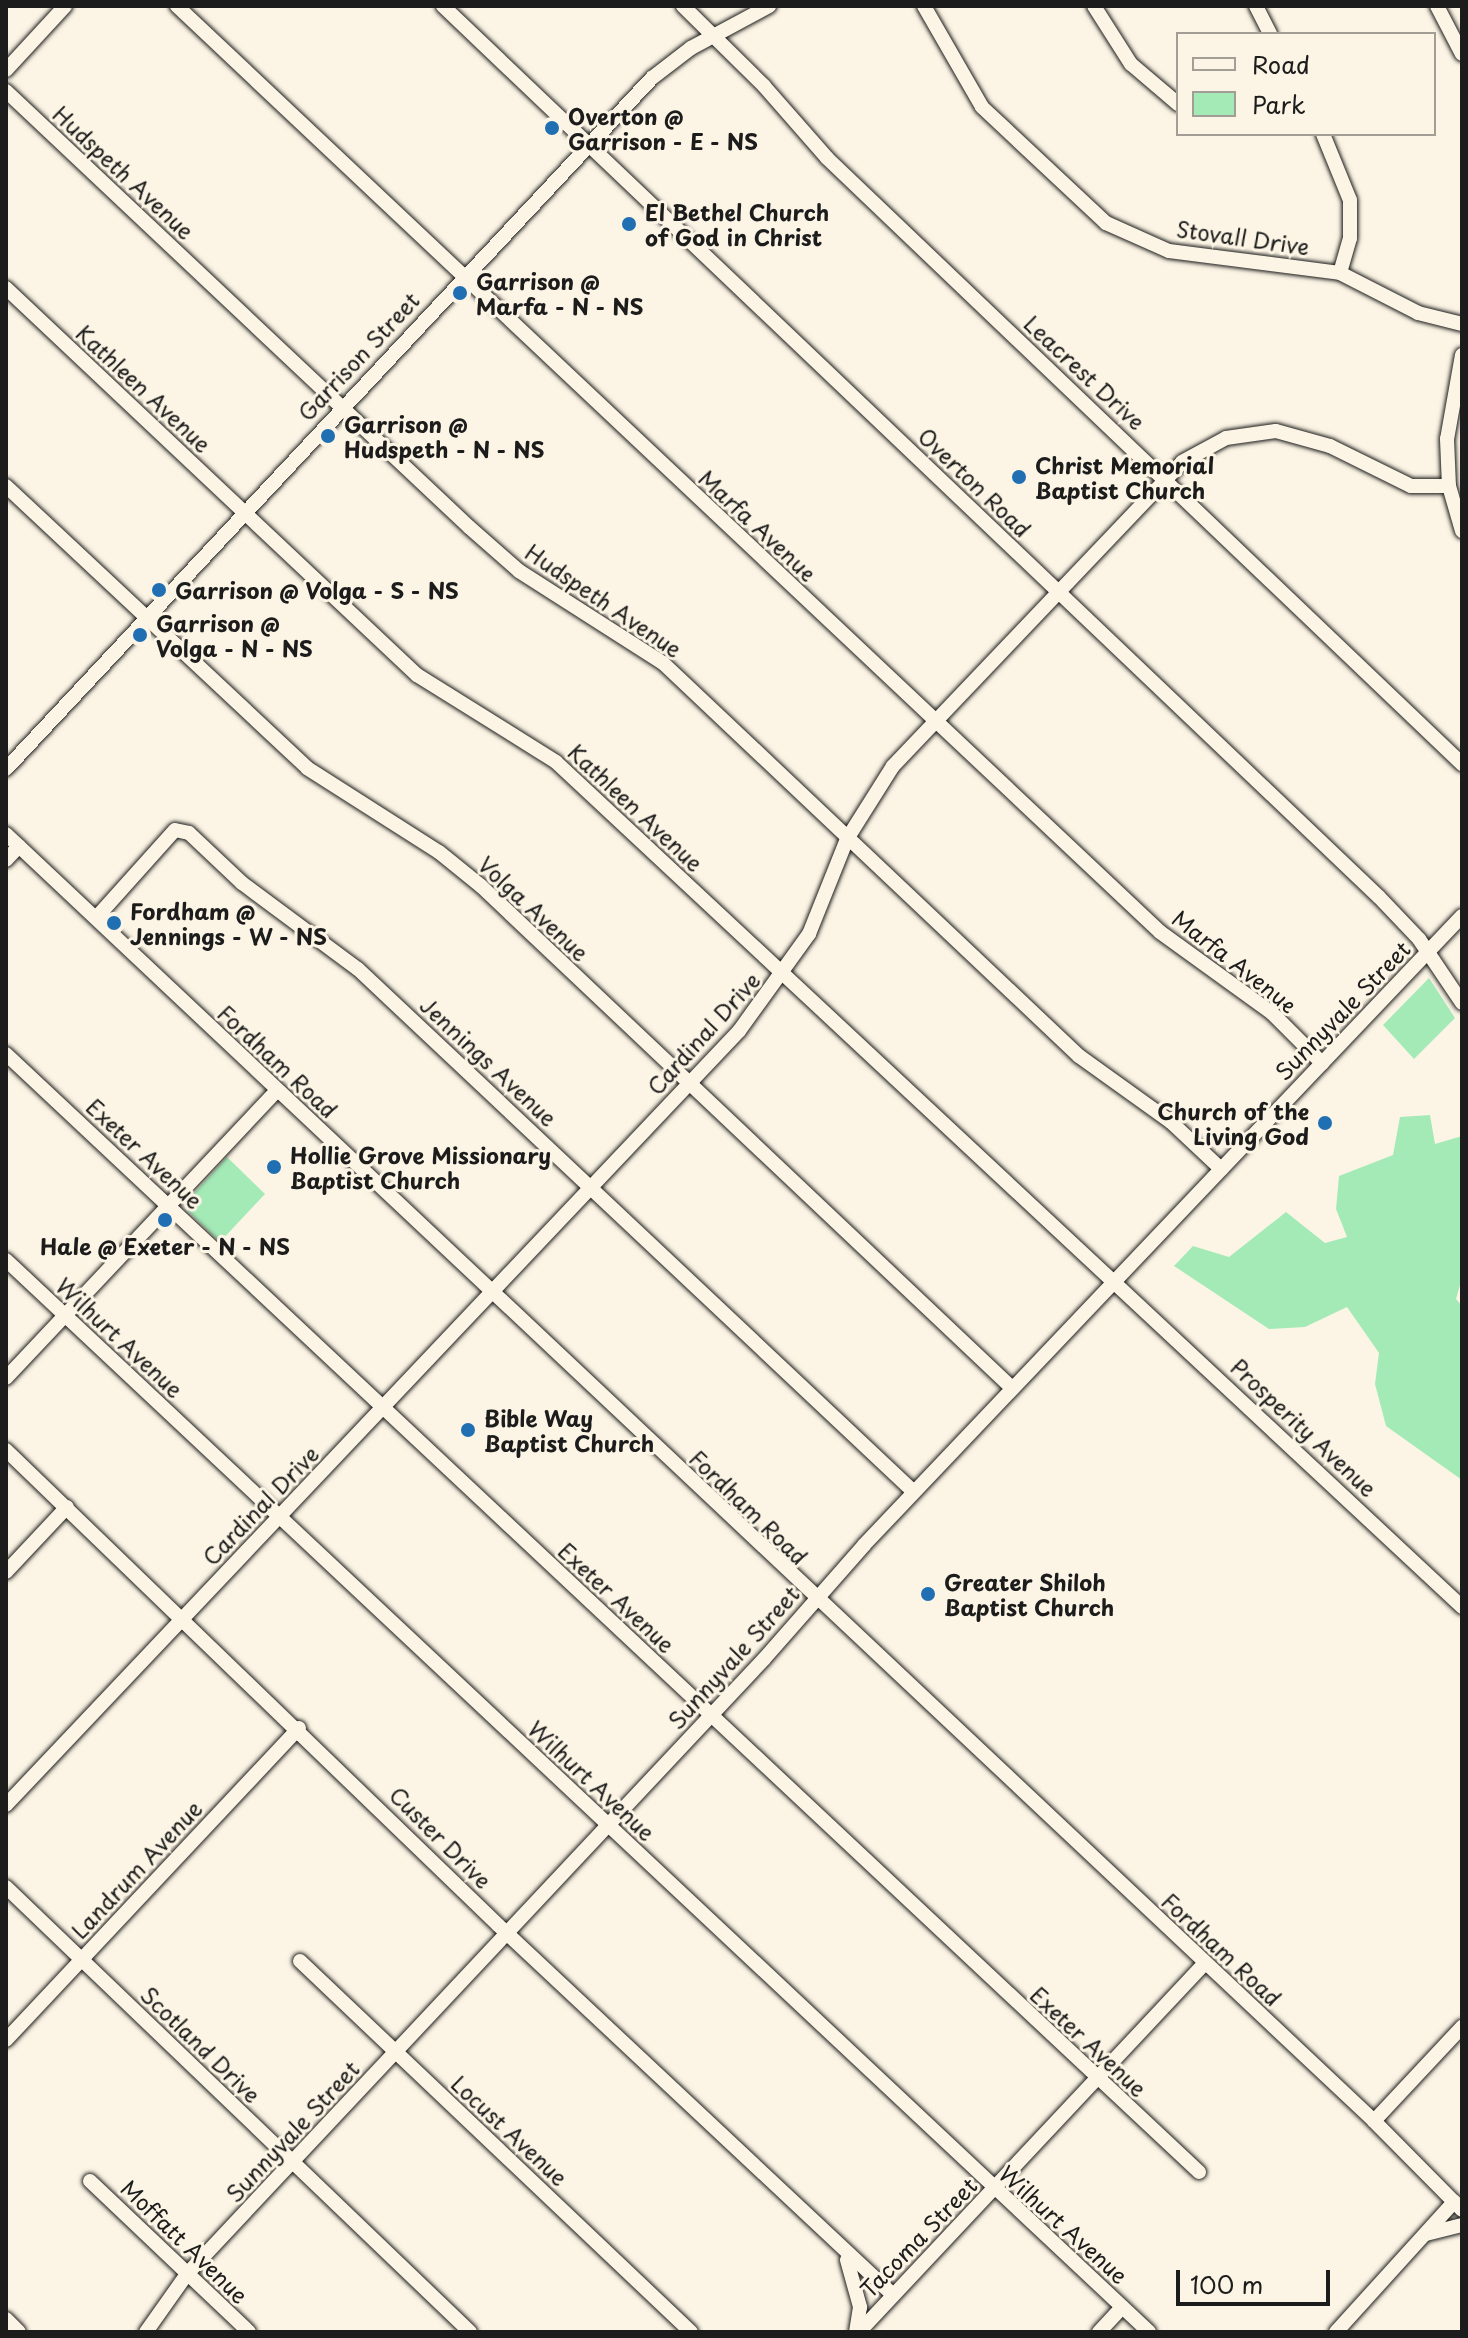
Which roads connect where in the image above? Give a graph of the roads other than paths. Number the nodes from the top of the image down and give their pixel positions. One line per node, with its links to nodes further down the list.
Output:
1 (65, 6): 13 (street)
2 (177, 6): 19 (street, Marfa Avenue)
3 (443, 6): 17 (street, Overton Road)
4 (683, 6): 11 (street, Leacrest Drive)
5 (769, 6): 11 (street, Garrison Street)
6 (924, 6): 18 (street, Stovall Drive)
7 (1094, 6): 15 (street)
8 (1256, 6): 10 (street)
9 (1437, 6): 12 (street)
10 (1269, 32)
11 (714, 34): 17 (street, Garrison Street); 24 (street, Leacrest Drive)
12 (1462, 54)
13 (6, 70)
14 (6, 91): 23 (street, Hudspeth Avenue)
15 (1176, 102)
16 (1324, 136): 18 (street)
17 (588, 144): 19 (street, Garrison Street); 29 (street, Overton Road)
18 (1340, 273): 21 (street, Stovall Drive)
19 (463, 277): 23 (street, Garrison Street); 31 (street, Marfa Avenue)
20 (6, 288): 27 (street, Kathleen Avenue)
21 (1462, 324)
22 (1462, 355): 26 (street)
23 (341, 406): 27 (street, Garrison Street); 35 (street, Hudspeth Avenue)
24 (1166, 480): 26 (street, Cardinal Drive); 29 (street, Cardinal Drive); 32 (street, Leacrest Drive)
25 (6, 486): 30 (street, Volga Avenue)
26 (1449, 486): 28 (street)
27 (244, 512): 30 (street, Garrison Street); 41 (street, Kathleen Avenue)
28 (1462, 531)
29 (1059, 592): 31 (street, Cardinal Drive); 40 (street, Overton Road)
30 (146, 617): 33 (street, Garrison Street); 45 (street, Volga Avenue)
31 (935, 722): 35 (street, Cardinal Drive); 44 (street, Marfa Avenue)
32 (1462, 764)
33 (6, 769)
34 (6, 834): 36 (street, Fordham Road)
35 (847, 839): 41 (street, Cardinal Drive); 47 (street, Hudspeth Avenue)
36 (19, 846): 37 (street); 39 (street, Fordham Road)
37 (6, 860)
38 (1462, 916): 40 (street, Sunnyvale Street)
39 (96, 918): 46 (street, Fordham Road); 48 (street, Jennings Avenue)
40 (1428, 953): 42 (street, Overton Road); 44 (street, Sunnyvale Street)
41 (783, 974): 45 (street, Cardinal Drive); 51 (street, Kathleen Avenue)
42 (1462, 1003)
43 (6, 1054): 49 (street, Exeter Avenue)
44 (1322, 1063): 47 (street, Sunnyvale Street)
45 (689, 1083): 48 (street, Cardinal Drive); 55 (street, Volga Avenue)
46 (277, 1090): 49 (street); 52 (street, Fordham Road)
47 (1221, 1169): 51 (street, Sunnyvale Street)
48 (591, 1187): 52 (street, Cardinal Drive); 58 (street, Jennings Avenue)
49 (169, 1205): 53 (street); 56 (street, Exeter Avenue)
50 (6, 1260): 53 (street, Wilhurt Avenue)
51 (1116, 1280): 55 (street, Sunnyvale Street); 63 (street, Prosperity Avenue)
52 (491, 1292): 56 (street, Cardinal Drive); 62 (street, Fordham Road)
53 (65, 1315): 54 (street); 60 (street, Wilhurt Avenue)
54 (6, 1378)
55 (1012, 1388): 58 (street, Sunnyvale Street)
56 (382, 1407): 60 (street, Cardinal Drive); 65 (street, Exeter Avenue)
57 (6, 1450): 59 (street, Custer Drive)
58 (914, 1492): 62 (street, Sunnyvale Street)
59 (67, 1507): 61 (street); 64 (street, Custer Drive)
60 (278, 1517): 64 (street, Cardinal Drive); 68 (street, Wilhurt Avenue)
61 (6, 1572)
62 (815, 1600): 65 (street, Sunnyvale Street); 73 (street, Fordham Road)
63 (1462, 1607)
64 (183, 1617): 66 (street, Custer Drive); 67 (street, Cardinal Drive)
65 (711, 1715): 68 (street, Sunnyvale Street); 77 (street, Exeter Avenue)
66 (299, 1728): 70 (street, Custer Drive); 71 (street, Landrum Avenue)
67 (6, 1805)
68 (608, 1825): 70 (street, Sunnyvale Street); 82 (street, Wilhurt Avenue)
69 (6, 1887): 71 (street, Scotland Drive)
70 (507, 1933): 76 (street, Sunnyvale Street); 86 (street, Custer Drive)
71 (82, 1959): 75 (street, Landrum Avenue); 79 (street, Scotland Drive)
72 (300, 1961): 76 (street, Locust Avenue)
73 (1205, 1963): 77 (street, Tacoma Street); 78 (street, Fordham Road)
74 (1462, 2027): 78 (street)
75 (6, 2040)
76 (396, 2053): 79 (street, Sunnyvale Street); 95 (street, Locust Avenue)
77 (1098, 2080): 80 (street, Exeter Avenue); 82 (street, Tacoma Street)
78 (1374, 2121): 83 (street, Fordham Road)
79 (293, 2162): 87 (street, Sunnyvale Street); 94 (street, Scotland Drive)
80 (1199, 2172)
81 (90, 2181): 87 (street, Moffatt Avenue)
82 (993, 2190): 88 (street, Tacoma Street); 89 (street, Wilhurt Avenue)
83 (1458, 2206): 85 (street)
84 (1462, 2225): 85 (street)
85 (1422, 2236): 99 (street)
86 (845, 2255): 88 (street, Custer Drive); 96 (street, Custer Drive)
87 (187, 2274): 92 (street, Sunnyvale Street); 93 (street, Moffatt Avenue)
88 (892, 2294): 96 (street, Tacoma Street)
89 (1122, 2307): 97 (street); 98 (street, Wilhurt Avenue)
90 (6, 2319): 91 (street)
91 (19, 2332)
92 (146, 2332)
93 (249, 2332)
94 (470, 2332)
95 (691, 2332)
96 (857, 2332)
97 (1099, 2332)
98 (1149, 2332)
99 (1336, 2332)

